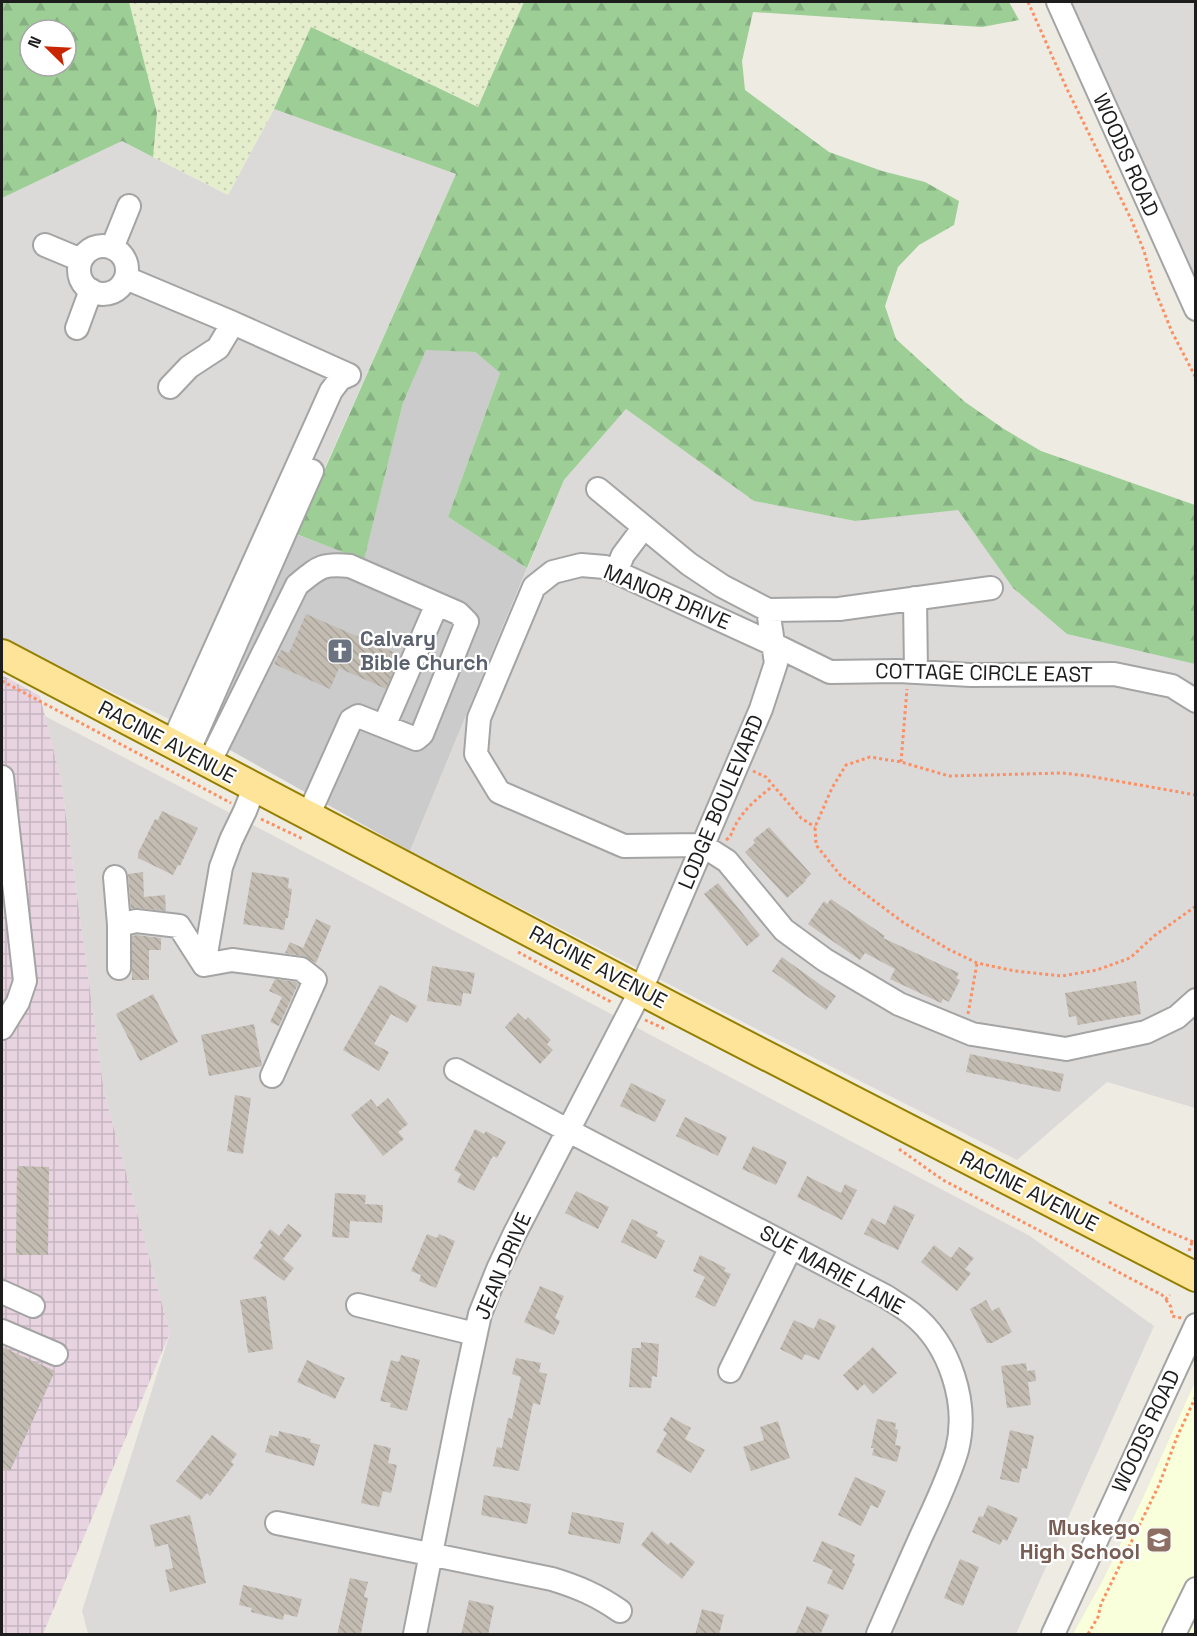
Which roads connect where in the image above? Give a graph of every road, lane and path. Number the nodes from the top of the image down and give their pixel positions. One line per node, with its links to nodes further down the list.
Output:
1 (1028, 2): 12 (path)
2 (1058, 2): 9 (street, WOODS ROAD)
3 (129, 206): 5 (street)
4 (45, 245): 6 (street)
5 (112, 248): 6 (street); 7 (street)
6 (81, 260): 8 (street)
7 (126, 278): 8 (street); 10 (street)
8 (92, 290): 11 (street)
9 (1196, 309)
10 (233, 323): 13 (street); 26 (street)
11 (77, 328)
12 (1196, 378)
13 (170, 387)
14 (598, 489): 15 (street)
15 (644, 527): 16 (street); 20 (street)
16 (616, 572): 21 (street, MANOR DRIVE); 35 (street, MANOR DRIVE)
17 (991, 588): 18 (street)
18 (915, 598): 20 (street); 23 (street)
19 (437, 604): 25 (street); 25 (street); 26 (street)
20 (768, 610): 21 (street, LODGE BOULEVARD)
21 (773, 644): 23 (street, COTTAGE CIRCLE EAST); 28 (street, LODGE BOULEVARD)
22 (2, 654): 26 (main road, RACINE AVENUE)
23 (912, 671): 24 (street, COTTAGE CIRCLE EAST); 27 (path)
24 (1196, 701)
25 (384, 726): 33 (street)
26 (190, 753): 31 (main road, RACINE AVENUE)
27 (902, 762): 32 (path); 34 (path)
28 (737, 764): 30 (path); 35 (street, LODGE BOULEVARD)
29 (2, 777): 45 (street)
30 (773, 786): 34 (path); 35 (path)
31 (254, 788): 33 (main road, RACINE AVENUE); 40 (street)
32 (1196, 795)
33 (308, 816): 42 (main road, RACINE AVENUE)
34 (815, 827): 39 (path)
35 (705, 839): 42 (street, LODGE BOULEVARD); 46 (street)
36 (115, 877): 38 (street)
37 (1196, 906): 39 (path)
38 (119, 925): 40 (street); 41 (street)
39 (977, 963): 46 (path)
40 (204, 965): 49 (street)
41 (119, 968)
42 (641, 990): 50 (street, JEAN DRIVE); 55 (main road, RACINE AVENUE)
43 (1196, 1000): 46 (street)
44 (647, 1021): 47 (path)
45 (2, 1028)
46 (965, 1031)
47 (675, 1034)
48 (456, 1070): 50 (street, SUE MARIE LANE)
49 (272, 1076)
50 (569, 1131): 54 (street, SUE MARIE LANE); 63 (street, JEAN DRIVE)
51 (896, 1147): 58 (path)
52 (1109, 1202): 53 (path)
53 (1193, 1244)
54 (791, 1247): 65 (street); 72 (street, SUE MARIE LANE)
55 (1196, 1277)
56 (2, 1292): 60 (street)
57 (1170, 1295): 58 (path)
58 (1166, 1299): 61 (path)
59 (358, 1305): 63 (street)
60 (33, 1306)
61 (1187, 1321): 73 (street, WOODS ROAD)
62 (2, 1331): 64 (street)
63 (475, 1334): 68 (street, JEAN DRIVE)
64 (56, 1354)
65 (730, 1371)
66 (1196, 1396): 74 (path)
67 (277, 1523): 68 (street)
68 (432, 1553): 70 (street); 71 (street, JEAN DRIVE)
69 (1196, 1589): 75 (street)
70 (620, 1611)
71 (415, 1635)
72 (878, 1635)
73 (1053, 1635)
74 (1088, 1635)
75 (1174, 1635)

